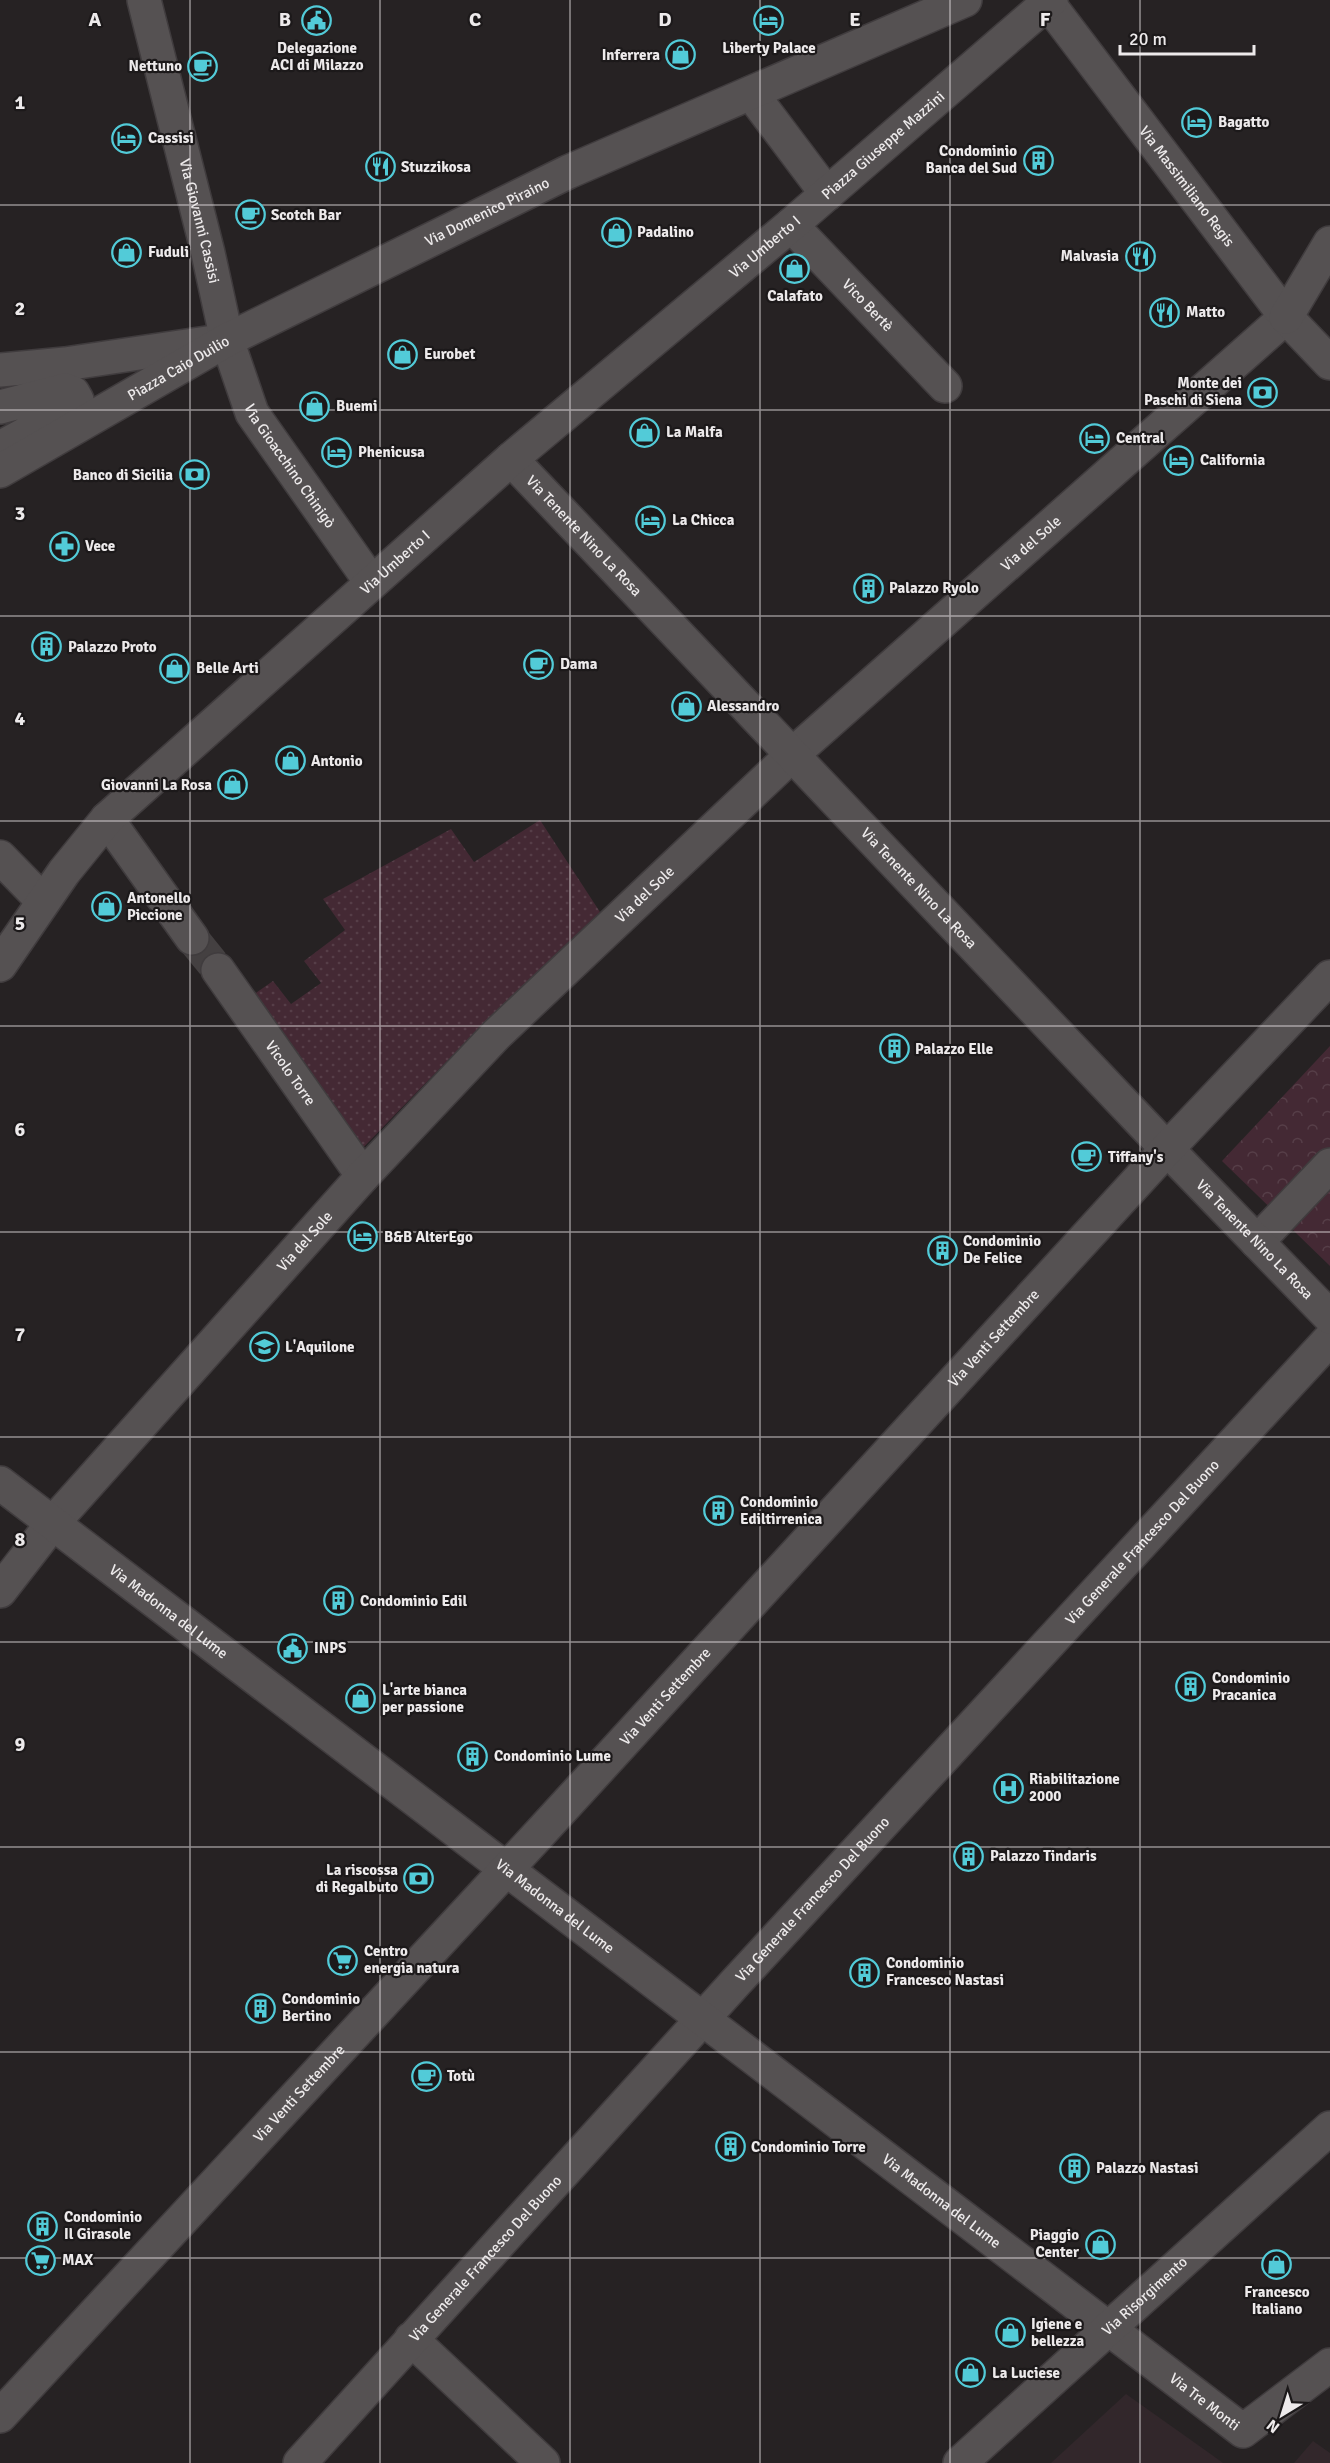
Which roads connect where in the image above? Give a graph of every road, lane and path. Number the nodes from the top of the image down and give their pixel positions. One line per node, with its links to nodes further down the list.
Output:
1 (144, 0): 9 (street, Via Giovanni Cassisi)
2 (965, 0): 4 (street)
3 (1050, 2): 5 (street, Piazza Giuseppe Mazzini); 8 (street, Via Massimiliano Regis)
4 (751, 93): 5 (street, Piazza Giuseppe Mazzini); 9 (street, Via Domenico Piraino)
5 (826, 194): 6 (street, Via Umberto I)
6 (791, 225): 13 (street, Vico Bertè); 17 (street, Via Umberto I)
7 (1330, 243): 8 (street, Via del Sole)
8 (1286, 317): 10 (street, Via Massimiliano Regis); 20 (street, Via del Sole)
9 (227, 340): 11 (street, Piazza Caio Duilio); 15 (street, Piazza Caio Duilio); 19 (street, Via Gioacchino Chinigò)
10 (1330, 363)
11 (65, 364): 12 (street, Piazza Caio Duilio); 15 (street)
12 (0, 370)
13 (945, 386)
14 (0, 407): 16 (street)
15 (80, 425): 18 (street, Piazza Caio Duilio)
16 (0, 448)
17 (511, 459): 19 (street, Via Umberto I); 20 (street, Via Tenente Nino La Rosa)
18 (0, 471)
19 (371, 582): 21 (street, Via Umberto I)
20 (793, 754): 28 (street, Via Tenente Nino La Rosa); 30 (street, Via del Sole)
21 (107, 819): 23 (street, Via Umberto I); 24 (street)
22 (0, 857): 23 (street)
23 (43, 901): 25 (street, Via Umberto I)
24 (192, 938)
25 (0, 965)
26 (218, 970): 30 (street, Vicolo Torre)
27 (1330, 977): 28 (street, Via Venti Settembre)
28 (1167, 1149): 31 (street, Via Tenente Nino La Rosa); 37 (street, Via Venti Settembre)
29 (1330, 1165): 31 (street)
30 (363, 1176): 35 (street, Via del Sole)
31 (1257, 1242): 32 (street, Via Tenente Nino La Rosa)
32 (1330, 1317)
33 (1330, 1339): 38 (street, Via Generale Francesco Del Buono)
34 (0, 1483): 35 (street, Via Madonna del Lume)
35 (52, 1524): 36 (street, Via del Sole); 37 (street, Via Madonna del Lume)
36 (0, 1591)
37 (506, 1869): 38 (street, Via Madonna del Lume); 43 (street, Via Venti Settembre)
38 (703, 2019): 40 (street, Via Madonna del Lume); 41 (street, Via Generale Francesco Del Buono)
39 (1330, 2128): 40 (street, Via Risorgimento)
40 (1109, 2328): 42 (street, Via Tre Monti); 46 (street, Via Risorgimento)
41 (411, 2339): 44 (street, Via Generale Francesco Del Buono); 45 (street)
42 (1330, 2365)
43 (0, 2416)
44 (300, 2463)
45 (543, 2463)
46 (960, 2463)

